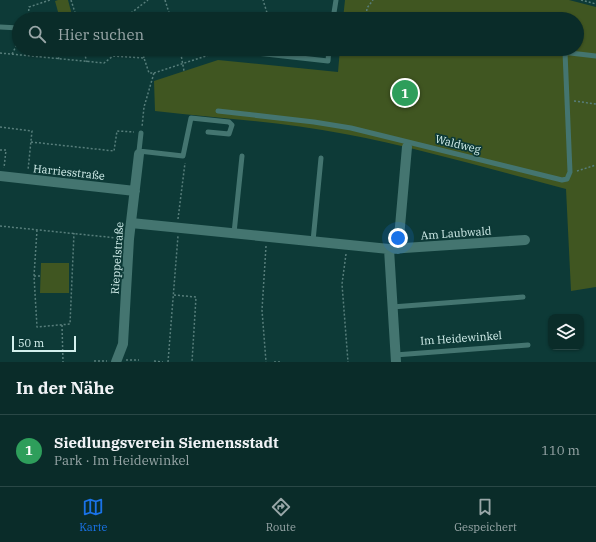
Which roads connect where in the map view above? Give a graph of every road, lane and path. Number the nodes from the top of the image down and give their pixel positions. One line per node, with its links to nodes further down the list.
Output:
1 (50, 0): 10 (path)
2 (71, 0): 11 (path)
3 (148, 0): 12 (path)
4 (165, 0): 13 (path)
5 (263, 0): 14 (path)
6 (336, 0): 15 (lane)
7 (373, 0): 16 (path)
8 (581, 0): 9 (path)
9 (596, 4)
10 (29, 12)
11 (75, 12)
12 (132, 12)
13 (169, 12)
14 (267, 12)
15 (334, 12)
16 (367, 12)
17 (0, 27): 18 (lane)
18 (12, 28)
19 (0, 53): 20 (path)
20 (12, 54)
21 (584, 54): 30 (lane)
22 (31, 56): 31 (path)
23 (60, 56): 33 (path)
24 (85, 56): 34 (path)
25 (181, 56): 35 (path)
26 (207, 56): 35 (path)
27 (281, 56): 28 (lane)
28 (328, 56)
29 (565, 56): 38 (lane)
30 (596, 56)
31 (40, 57): 33 (path)
32 (144, 58): 34 (path); 37 (path)
33 (58, 59): 34 (path)
34 (87, 62)
35 (183, 64): 36 (path); 37 (path)
36 (184, 71)
37 (154, 73): 43 (path)
38 (567, 100): 39 (path); 52 (lane)
39 (596, 104)
40 (218, 111): 45 (lane, Waldweg)
41 (0, 128): 44 (path)
42 (208, 132): 47 (lane)
43 (141, 133): 44 (path); 47 (lane)
44 (30, 142): 54 (path)
45 (408, 144): 52 (lane, Waldweg); 67 (street, Im Heidewinkel)
46 (0, 150): 53 (path)
47 (139, 152): 55 (street, Rieppelstraße)
48 (242, 156): 60 (lane)
49 (186, 157): 58 (path)
50 (321, 158): 65 (lane)
51 (596, 165): 52 (path)
52 (570, 172)
53 (2, 174): 55 (street, Harriesstraße)
54 (28, 174)
55 (135, 191): 56 (street, Rieppelstraße)
56 (131, 223): 58 (street); 78 (street, Rieppelstraße)
57 (0, 226): 59 (path)
58 (179, 228): 60 (street); 70 (path)
59 (37, 230): 61 (path); 68 (path)
60 (234, 233): 62 (street)
61 (74, 234): 63 (path); 73 (path)
62 (266, 237): 65 (street); 84 (path)
63 (117, 238)
64 (525, 240): 67 (street, Am Laubwald)
65 (313, 241): 66 (street)
66 (347, 245): 67 (street); 87 (path)
67 (394, 249): 72 (street, Im Heidewinkel)
68 (34, 276): 69 (path); 73 (path)
69 (40, 276)
70 (174, 295): 82 (path); 83 (path)
71 (523, 297): 72 (lane)
72 (392, 307): 75 (street, Im Heidewinkel)
73 (62, 325): 80 (path)
74 (528, 345): 75 (lane, Im Heidewinkel)
75 (395, 358)
76 (139, 360): 78 (path)
77 (94, 361): 78 (path)
78 (116, 361)
79 (154, 361): 81 (path)
80 (63, 362)
81 (163, 362)
82 (168, 362)
83 (192, 362)
84 (266, 362)
85 (274, 362): 86 (path)
86 (280, 362)
87 (348, 362)

